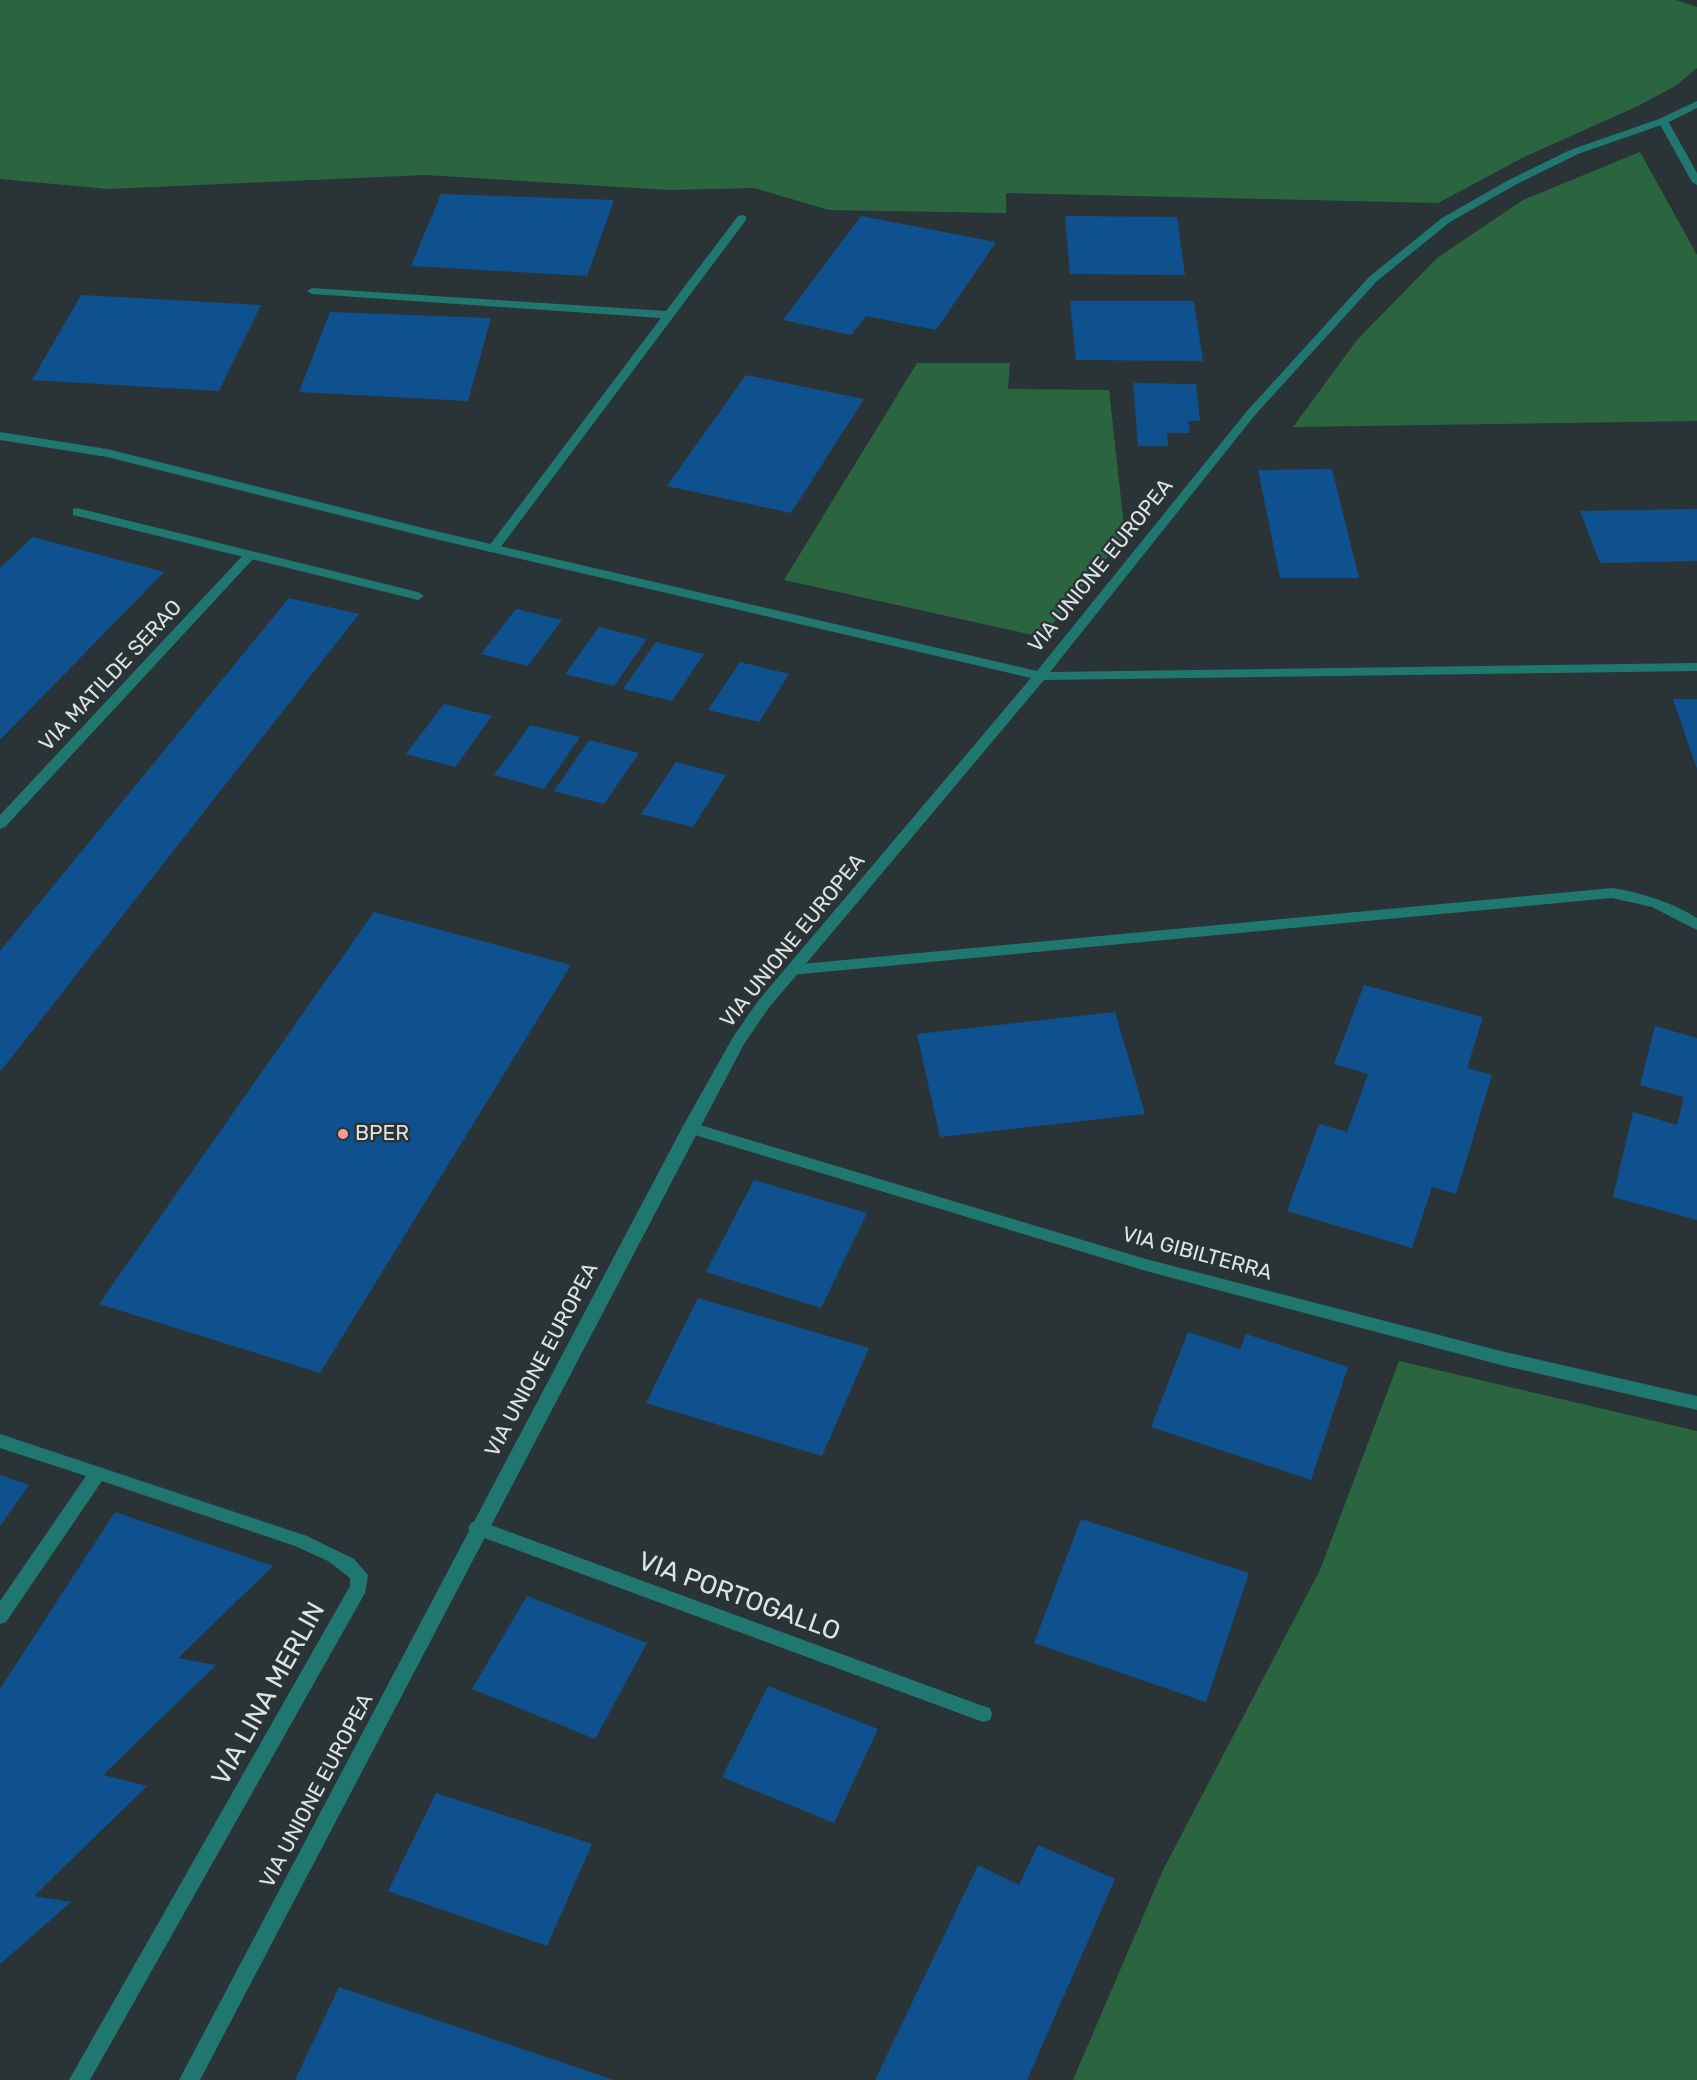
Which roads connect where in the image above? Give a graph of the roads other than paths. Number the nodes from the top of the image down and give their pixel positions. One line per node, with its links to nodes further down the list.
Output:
1 (1697, 104): 2 (street, VIA UNIONE EUROPEA)
2 (1663, 121): 3 (street); 13 (street, VIA UNIONE EUROPEA)
3 (1697, 182)
4 (742, 218): 6 (street)
5 (312, 291): 6 (street)
6 (669, 315): 9 (street)
7 (0, 436): 9 (street)
8 (77, 512): 10 (street)
9 (493, 549): 13 (street)
10 (250, 555): 11 (street); 14 (street, VIA MATILDE SERAO)
11 (418, 596)
12 (1697, 667): 13 (street)
13 (1040, 676): 16 (street, VIA UNIONE EUROPEA)
14 (0, 824)
15 (1697, 925): 16 (street)
16 (791, 970): 17 (street, VIA UNIONE EUROPEA)
17 (690, 1128): 18 (street, VIA GIBILTERRA); 21 (street, VIA UNIONE EUROPEA)
18 (1697, 1403)
19 (0, 1441): 20 (street, VIA LINA MERLIN)
20 (99, 1472): 22 (street); 24 (street, VIA LINA MERLIN)
21 (477, 1528): 23 (street, VIA PORTOGALLO); 25 (street, VIA UNIONE EUROPEA)
22 (0, 1616)
23 (982, 1714)
24 (79, 2080)
25 (189, 2080)

